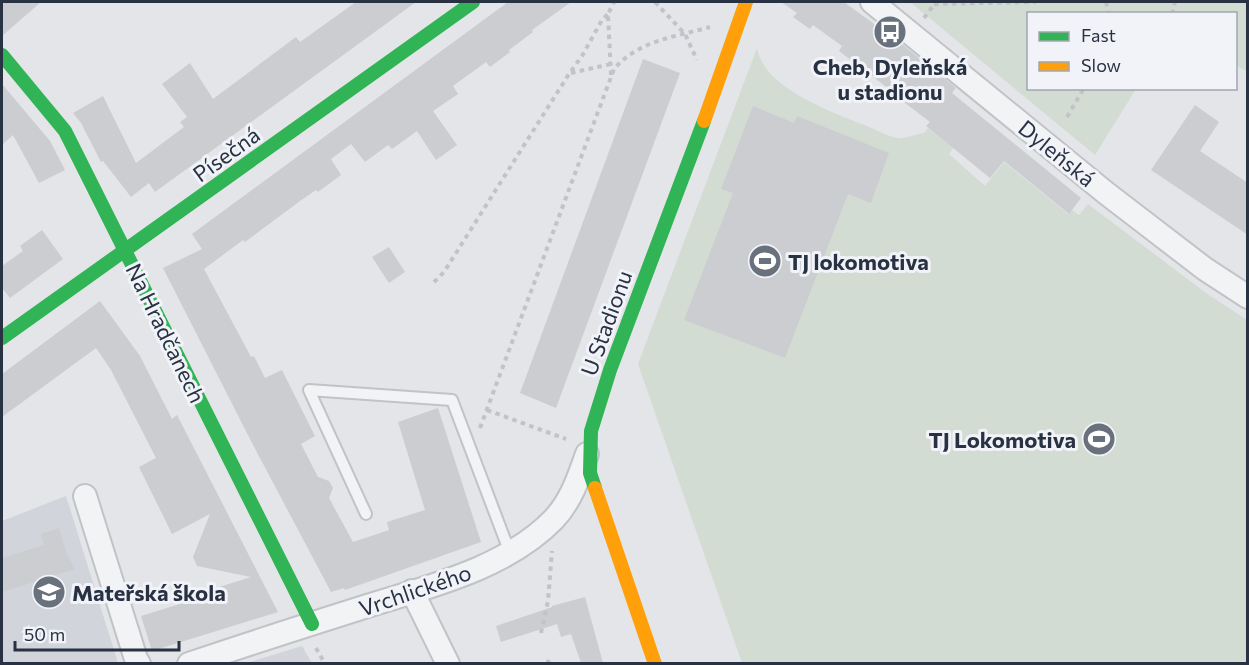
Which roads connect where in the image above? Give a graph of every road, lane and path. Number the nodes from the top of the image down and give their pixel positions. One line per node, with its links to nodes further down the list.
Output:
1 (473, 2): 17 (street, Písečná)
2 (614, 2): 8 (path)
3 (655, 2): 10 (path)
4 (747, 2): 22 (street, U Stadionu)
5 (872, 2): 19 (street, Dyleňská)
6 (1036, 2): 7 (path)
7 (934, 4)
8 (608, 14): 12 (path); 13 (path)
9 (716, 26): 10 (path)
10 (685, 34): 14 (path)
11 (2, 55): 17 (street, Na Hradčanech)
12 (611, 64): 13 (path); 14 (path)
13 (569, 74): 18 (path)
14 (611, 76): 21 (path)
15 (1083, 90): 16 (path)
16 (1067, 117)
17 (126, 251): 20 (street, Písečná); 29 (street, Na Hradčanech)
18 (434, 282)
19 (1248, 297)
20 (2, 338)
21 (487, 410): 22 (path); 23 (path)
22 (589, 447): 26 (street, Vrchlického); 36 (street, U Stadionu)
23 (471, 451): 25 (lane); 27 (lane)
24 (85, 496): 32 (street)
25 (366, 514)
26 (554, 518): 27 (street, Vrchlického); 30 (path)
27 (510, 553): 28 (street, Vrchlického)
28 (412, 591): 29 (street, Vrchlického); 34 (street)
29 (312, 624): 33 (street, Vrchlického)
30 (541, 633)
31 (550, 658): 35 (path)
32 (139, 663)
33 (189, 663)
34 (448, 663)
35 (547, 663)
36 (654, 663)

